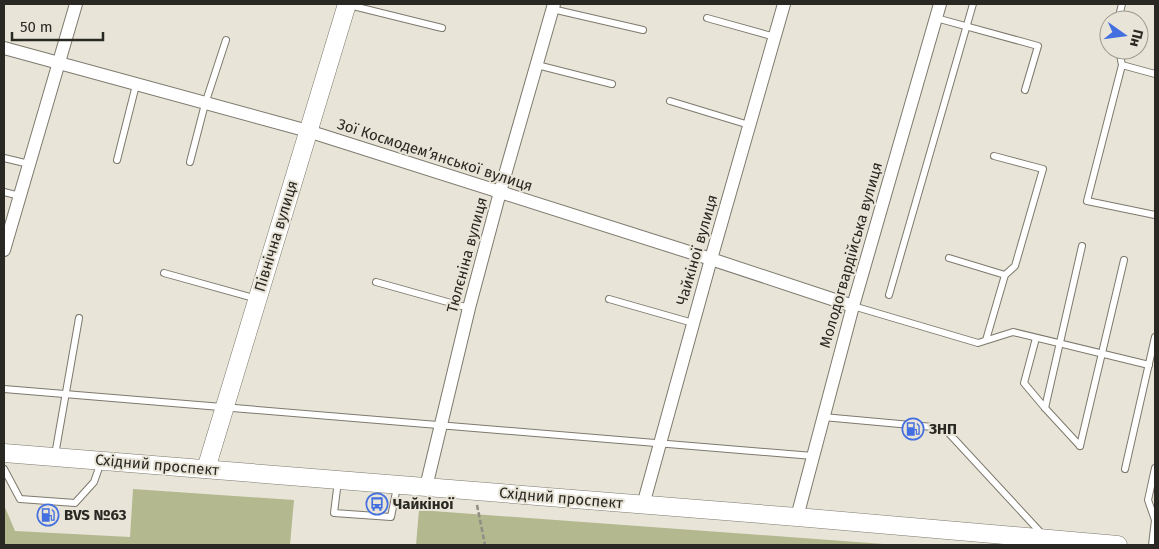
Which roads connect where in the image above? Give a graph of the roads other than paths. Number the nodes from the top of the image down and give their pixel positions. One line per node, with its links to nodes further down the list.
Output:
1 (76, 4): 16 (street)
2 (347, 4): 10 (lane); 26 (main road, Північна вулиця)
3 (784, 4): 12 (street, Чайкіної вулиця)
4 (940, 4): 8 (street, Молодогвардійська вулиця)
5 (973, 4): 9 (lane)
6 (553, 6): 11 (lane); 17 (street, Тюлєніна вулиця)
7 (707, 18): 12 (lane)
8 (936, 18): 9 (lane); 47 (street, Молодогвардійська вулиця)
9 (966, 26): 22 (lane); 44 (lane)
10 (442, 28)
11 (643, 30)
12 (775, 37): 25 (street, Чайкіної вулиця)
13 (226, 40): 24 (lane)
14 (4, 48): 16 (street, Зої Космодем’янської вулиця)
15 (1121, 60): 18 (lane)
16 (59, 64): 21 (street, Зої Космодем’янської вулиця); 31 (street)
17 (537, 65): 20 (lane); 33 (street, Тюлєніна вулиця)
18 (1122, 65): 19 (lane); 35 (lane)
19 (1155, 74)
20 (612, 84)
21 (136, 85): 24 (street, Зої Космодем’янської вулиця); 29 (lane)
22 (1025, 90)
23 (670, 101): 25 (lane)
24 (206, 104): 26 (street, Зої Космодем’янської вулиця); 30 (lane)
25 (750, 124): 39 (street, Чайкіної вулиця)
26 (308, 131): 33 (street, Зої Космодем’янської вулиця); 45 (main road, Північна вулиця)
27 (994, 156): 42 (lane)
28 (4, 158): 31 (lane)
29 (118, 160)
30 (190, 162)
31 (29, 164): 34 (street)
32 (4, 192): 34 (lane)
33 (500, 192): 39 (street, Зої Космодем’янської вулиця); 48 (street, Тюлєніна вулиця)
34 (20, 196): 37 (street)
35 (1155, 215)
36 (1082, 246): 54 (lane)
37 (4, 250)
38 (949, 258): 42 (lane)
39 (711, 259): 47 (street, Зої Космодем’янської вулиця); 50 (street, Чайкіної вулиця)
40 (1124, 260): 55 (lane)
41 (164, 273): 45 (lane)
42 (1005, 274): 53 (lane)
43 (376, 282): 48 (lane)
44 (889, 294)
45 (257, 299): 59 (main road, Північна вулиця)
46 (609, 299): 50 (lane)
47 (853, 306): 53 (lane); 61 (street, Молодогвардійська вулиця)
48 (469, 308): 62 (street, Тюлєніна вулиця)
49 (79, 318): 58 (lane)
50 (693, 323): 63 (street, Чайкіної вулиця)
51 (1155, 337): 56 (lane)
52 (1036, 338): 53 (lane); 54 (lane); 60 (lane)
53 (986, 340)
54 (1060, 344): 55 (lane); 60 (lane)
55 (1102, 354): 56 (lane); 60 (lane)
56 (1149, 365): 68 (lane)
57 (4, 389): 58 (lane)
58 (66, 394): 59 (lane); 66 (lane)
59 (225, 407): 62 (lane); 71 (main road, Північна вулиця)
60 (1044, 408)
61 (823, 417): 65 (street, Молодогвардійська вулиця); 77 (lane)
62 (441, 425): 63 (lane); 74 (street, Тюлєніна вулиця)
63 (660, 444): 65 (lane); 75 (street, Чайкіної вулиця)
64 (4, 453): 66 (main road, Східний проспект)
65 (813, 456): 76 (street, Молодогвардійська вулиця)
66 (54, 457): 67 (main road, Східний проспект)
67 (101, 461): 70 (lane); 71 (main road, Східний проспект)
68 (1125, 468)
69 (1155, 468): 79 (lane)
70 (4, 469)
71 (206, 469): 72 (main road, Східний проспект)
72 (338, 480): 73 (main road, Східний проспект); 73 (lane)
73 (398, 485): 74 (main road, Східний проспект)
74 (426, 487): 75 (main road, Східний проспект)
75 (643, 504): 76 (main road, Східний проспект)
76 (797, 517): 77 (main road, Східний проспект)
77 (1047, 540): 78 (main road, Східний проспект)
78 (1118, 545)
79 (1152, 545)

